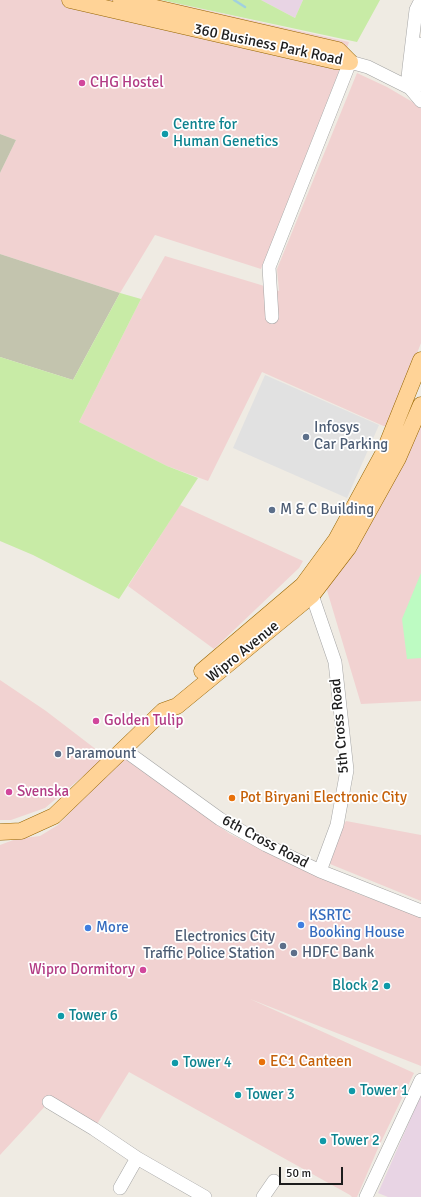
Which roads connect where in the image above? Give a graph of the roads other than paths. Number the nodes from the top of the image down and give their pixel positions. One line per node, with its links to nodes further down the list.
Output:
1 (70, 0): 5 (main road, 360 Business Park Road)
2 (121, 0): 5 (main road, 360 Business Park Road)
3 (421, 1): 6 (street)
4 (421, 44): 8 (street)
5 (350, 62): 7 (street); 10 (street)
6 (408, 72): 7 (street); 8 (street)
7 (387, 76): 8 (street)
8 (415, 90): 9 (street)
9 (421, 101)
10 (272, 317)
11 (421, 362): 13 (main road, Wipro Avenue)
12 (421, 405): 13 (main road, Wipro Avenue)
13 (308, 590): 14 (main road, Wipro Avenue); 14 (main road, Wipro Avenue); 17 (street, 5th Cross Road)
14 (163, 711): 15 (main road, Wipro Avenue)
15 (122, 750): 16 (main road, Wipro Avenue); 17 (street, 6th Cross Road)
16 (0, 832)
17 (320, 871): 18 (street, 6th Cross Road)
18 (421, 911)
19 (421, 1080): 26 (street)
20 (49, 1102): 21 (street)
21 (137, 1158): 23 (street); 24 (street)
22 (274, 1181): 25 (street)
23 (120, 1188)
24 (205, 1197)
25 (263, 1197)
26 (366, 1197)

